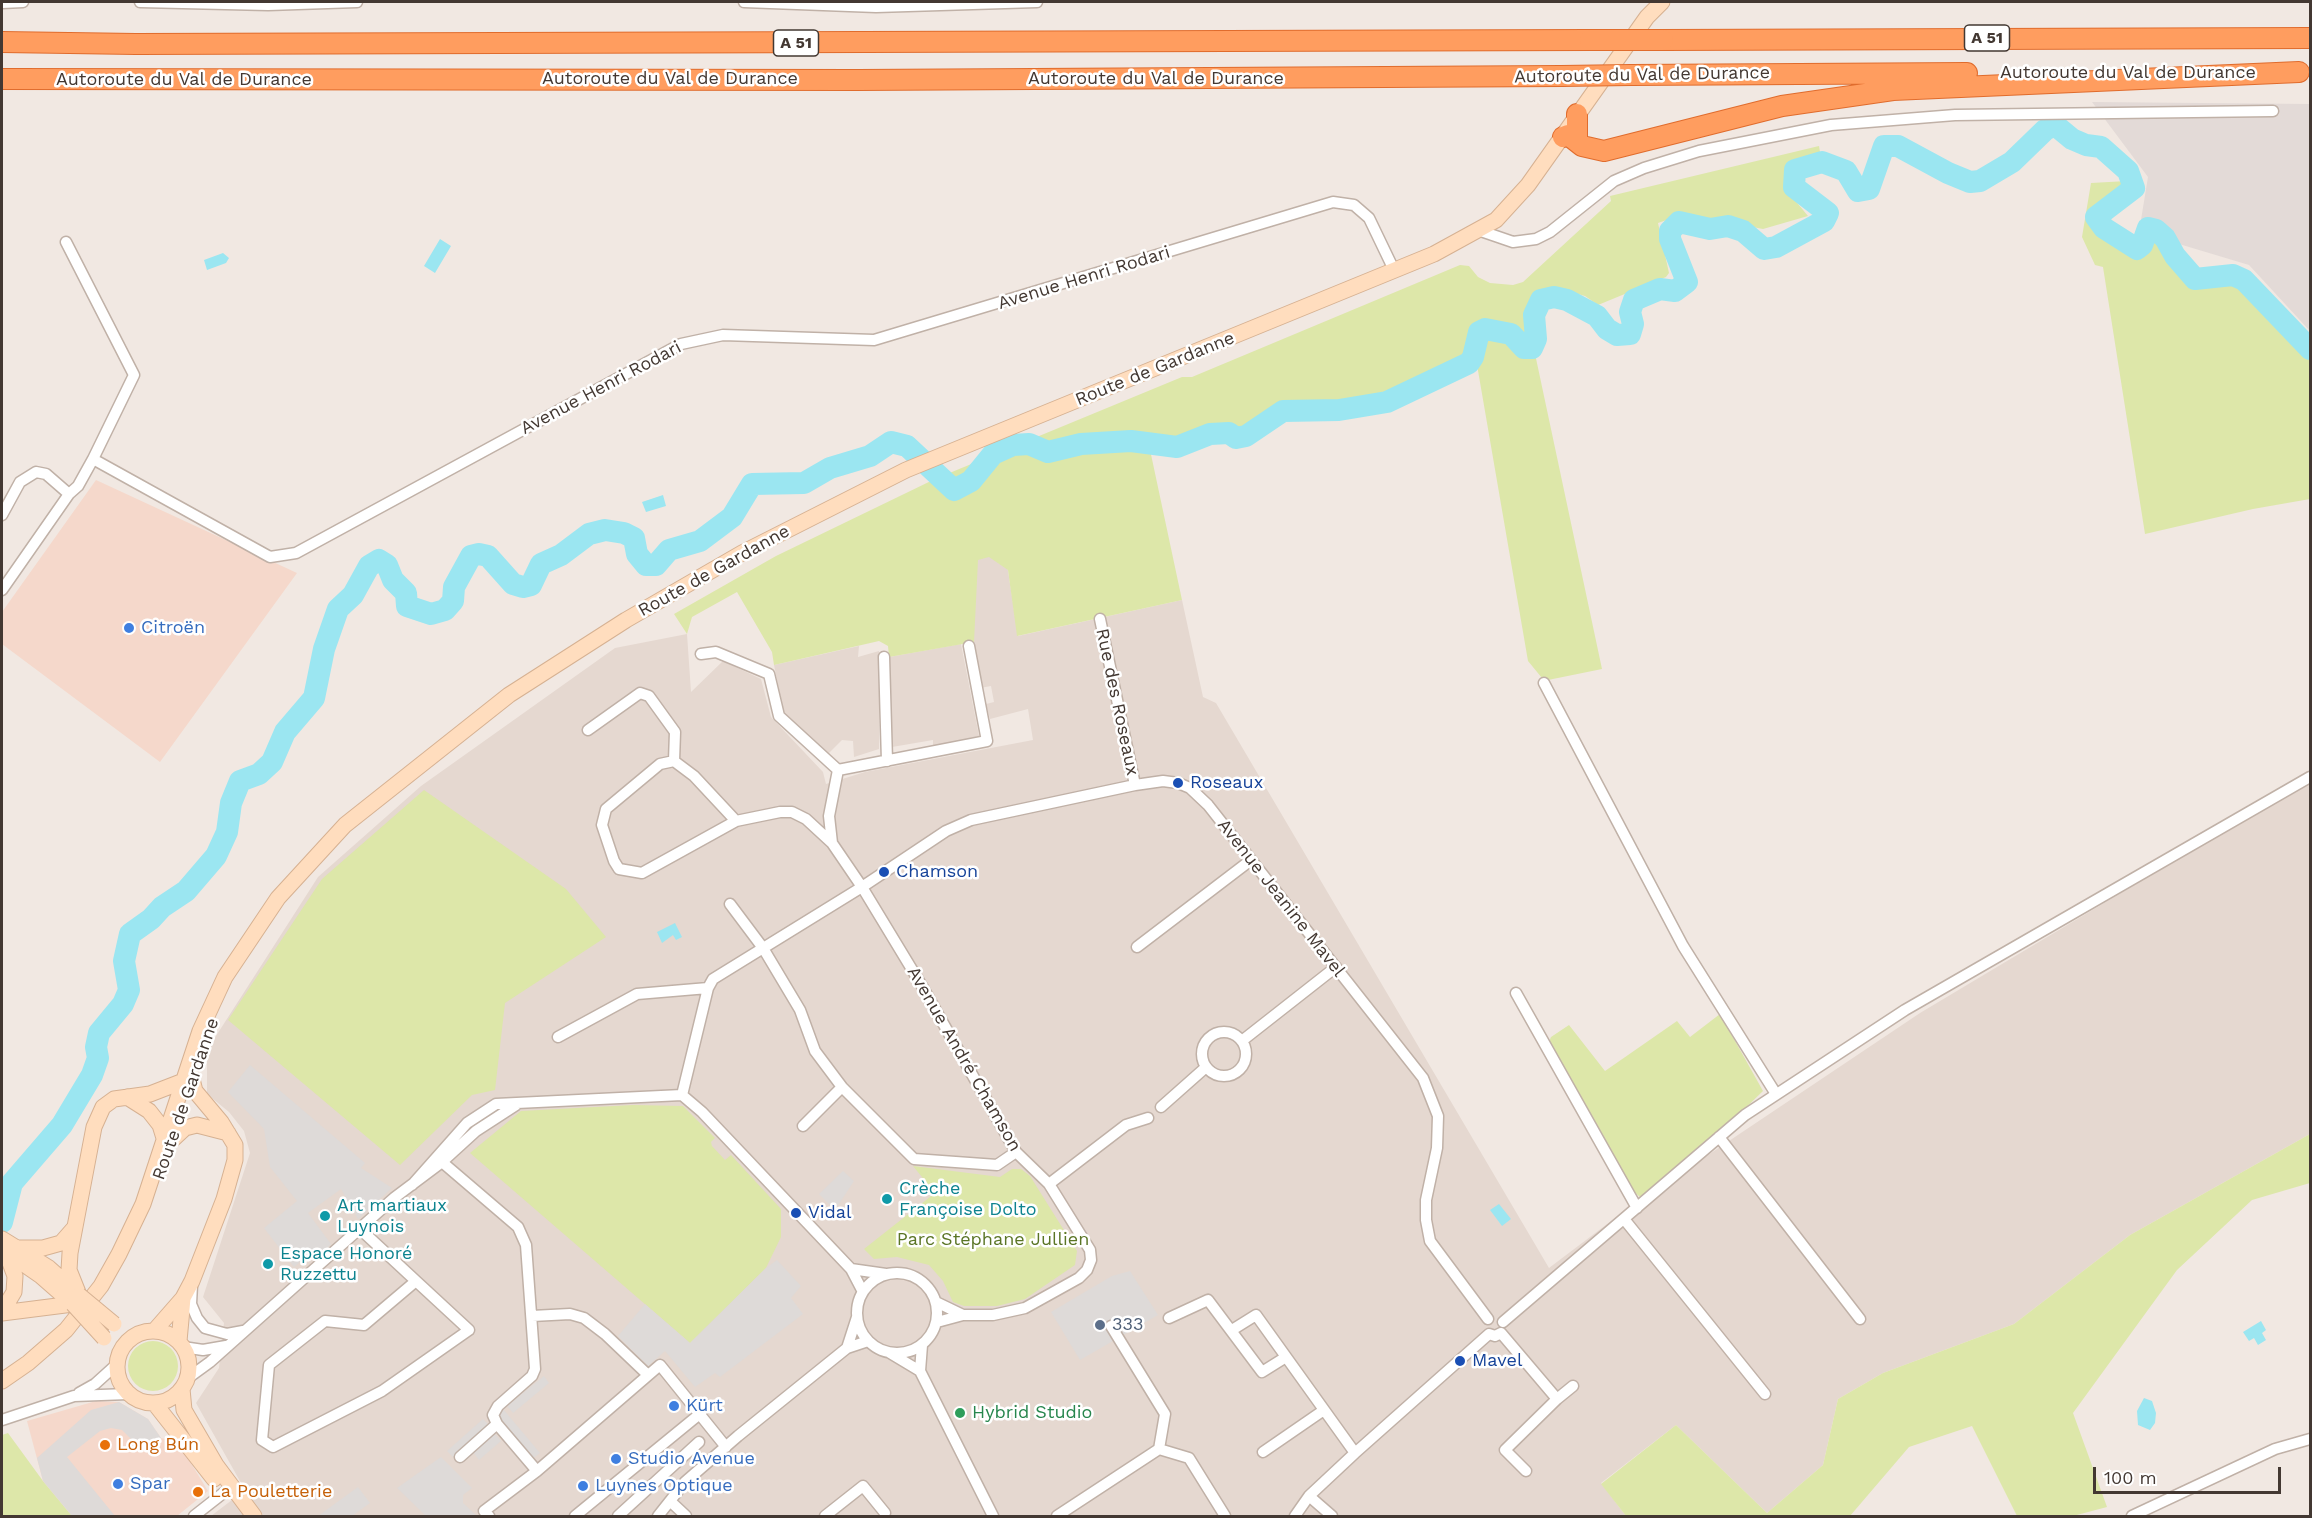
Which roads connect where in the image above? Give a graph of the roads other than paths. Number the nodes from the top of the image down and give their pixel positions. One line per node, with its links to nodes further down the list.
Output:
1 (23, 2): 7 (street)
2 (140, 2): 3 (street)
3 (357, 2)
4 (744, 2): 5 (street)
5 (1037, 2)
6 (1662, 2): 13 (main road)
7 (2, 3)
8 (2310, 38): 9 (highway, Autoroute du Val de Durance / A 51, bridge)
9 (2, 42)
10 (2305, 72): 11 (highway, Autoroute du Val de Durance / A 51, bridge); 14 (highway)
11 (2, 79)
12 (2273, 111): 15 (street)
13 (1577, 114): 14 (highway)
14 (1570, 138): 15 (main road, Route de Gardanne)
15 (1478, 230): 17 (main road, Route de Gardanne)
16 (66, 242): 18 (street)
17 (1394, 270): 18 (street, Avenue Henri Rodari); 46 (main road, Route de Gardanne)
18 (93, 459): 19 (street)
19 (69, 494): 20 (street); 21 (street)
20 (2, 516)
21 (2, 590)
22 (1100, 620): 32 (street, Rue des Roseaux)
23 (969, 646): 29 (street)
24 (701, 654): 30 (street)
25 (884, 657): 29 (street)
26 (1544, 683): 48 (street)
27 (588, 730): 28 (street)
28 (674, 761): 33 (street); 33 (street, Avenue André Chamson)
29 (887, 761): 30 (street)
30 (838, 770): 34 (street)
31 (2310, 777): 48 (street)
32 (1135, 785): 35 (street, Avenue Jeanine Mavel); 36 (street, Avenue Jeanine Mavel)
33 (736, 821): 34 (street, Avenue André Chamson)
34 (832, 843): 36 (street, Avenue André Chamson)
35 (1251, 860): 38 (street); 40 (street, Avenue Jeanine Mavel)
36 (862, 887): 39 (street, Avenue Jeanine Mavel); 58 (street, Avenue André Chamson)
37 (730, 904): 39 (street)
38 (1137, 947)
39 (763, 948): 41 (street, Avenue Jeanine Mavel); 47 (street)
40 (1336, 967): 44 (street); 80 (street, Avenue Jeanine Mavel)
41 (708, 988): 43 (street); 49 (street)
42 (1516, 993): 62 (street)
43 (558, 1037)
44 (1243, 1040): 45 (street); 45 (street)
45 (1205, 1068): 52 (street)
46 (186, 1078): 50 (main road); 55 (main road); 57 (main road, Route de Gardanne)
47 (842, 1087): 54 (street); 58 (street)
48 (1776, 1094): 56 (street)
49 (682, 1095): 51 (street); 67 (street)
50 (127, 1097): 57 (main road); 64 (main road)
51 (519, 1104): 59 (street); 61 (street)
52 (1161, 1107)
53 (1148, 1118): 60 (street)
54 (803, 1126)
55 (228, 1133): 57 (main road); 69 (main road)
56 (1719, 1137): 62 (street); 81 (street)
57 (168, 1140): 99 (main road, Route de Gardanne); 102 (main road, Route de Gardanne)
58 (1016, 1152): 60 (street, Avenue André Chamson)
59 (442, 1162): 61 (street); 77 (street)
60 (1049, 1184): 76 (street, Avenue André Chamson)
61 (412, 1185): 65 (street)
62 (1637, 1208): 63 (street)
63 (1624, 1219): 84 (street); 105 (street)
64 (75, 1227): 66 (main road); 73 (main road)
65 (360, 1229): 70 (street); 85 (street)
66 (7, 1246): 73 (main road); 75 (main road)
67 (850, 1269): 68 (street); 71 (street)
68 (886, 1274): 71 (street); 74 (street)
69 (192, 1281): 72 (main road); 85 (street)
70 (416, 1281): 70 (street)
71 (863, 1292): 78 (street)
72 (183, 1298): 87 (main road); 90 (main road)
73 (76, 1300): 75 (main road); 87 (main road, bridge); 96 (main road, bridge)
74 (936, 1302): 76 (street); 82 (street)
75 (2, 1313)
76 (963, 1315): 82 (street)
77 (532, 1316): 98 (street); 111 (street)
78 (857, 1317): 89 (street); 93 (street)
79 (1168, 1318): 86 (street)
80 (1488, 1319): 84 (street); 88 (street)
81 (1860, 1319)
82 (937, 1322): 92 (street)
83 (1111, 1326): 115 (street)
84 (1502, 1328): 88 (street); 106 (street)
85 (246, 1330): 91 (street)
86 (1232, 1330): 95 (street); 95 (street)
87 (147, 1331): 90 (main road); 96 (main road)
88 (1489, 1334): 117 (street)
89 (868, 1341): 93 (street); 94 (street)
90 (181, 1344): 91 (street); 100 (main road)
91 (229, 1345): 100 (street)
92 (922, 1345): 94 (street); 97 (street)
93 (847, 1348): 114 (street)
94 (890, 1353): 97 (street)
95 (1286, 1357): 108 (street)
96 (117, 1361): 103 (main road); 104 (street)
97 (920, 1371): 134 (street)
98 (648, 1375): 109 (street); 119 (street)
99 (2, 1381)
100 (185, 1383): 107 (main road); 121 (main road)
101 (1574, 1386): 106 (street)
102 (2, 1391)
103 (128, 1394): 104 (street); 107 (main road)
104 (74, 1395): 110 (street)
105 (1766, 1395)
106 (1557, 1399): 120 (street)
107 (155, 1404): 121 (main road)
108 (1324, 1410): 116 (street); 117 (street)
109 (701, 1413): 114 (street); 129 (street)
110 (2, 1420)
111 (497, 1424): 118 (street); 119 (street)
112 (2310, 1439): 139 (street)
113 (699, 1442): 130 (street)
114 (726, 1447): 123 (street)
115 (1159, 1449): 135 (street); 136 (street)
116 (1263, 1452)
117 (1355, 1453): 122 (street)
118 (460, 1456)
119 (537, 1471): 128 (street)
120 (1526, 1471)
121 (228, 1489): 125 (street); 126 (main road); 127 (main road)
122 (1309, 1496): 137 (street); 138 (street)
123 (670, 1501): 131 (street); 132 (street)
124 (885, 1513): 133 (street)
125 (194, 1516)
126 (244, 1516)
127 (254, 1516)
128 (489, 1516)
129 (575, 1516)
130 (618, 1516)
131 (658, 1516)
132 (686, 1516)
133 (825, 1516)
134 (993, 1516)
135 (1057, 1516)
136 (1225, 1516)
137 (1295, 1516)
138 (1332, 1516)
139 (2132, 1516)

